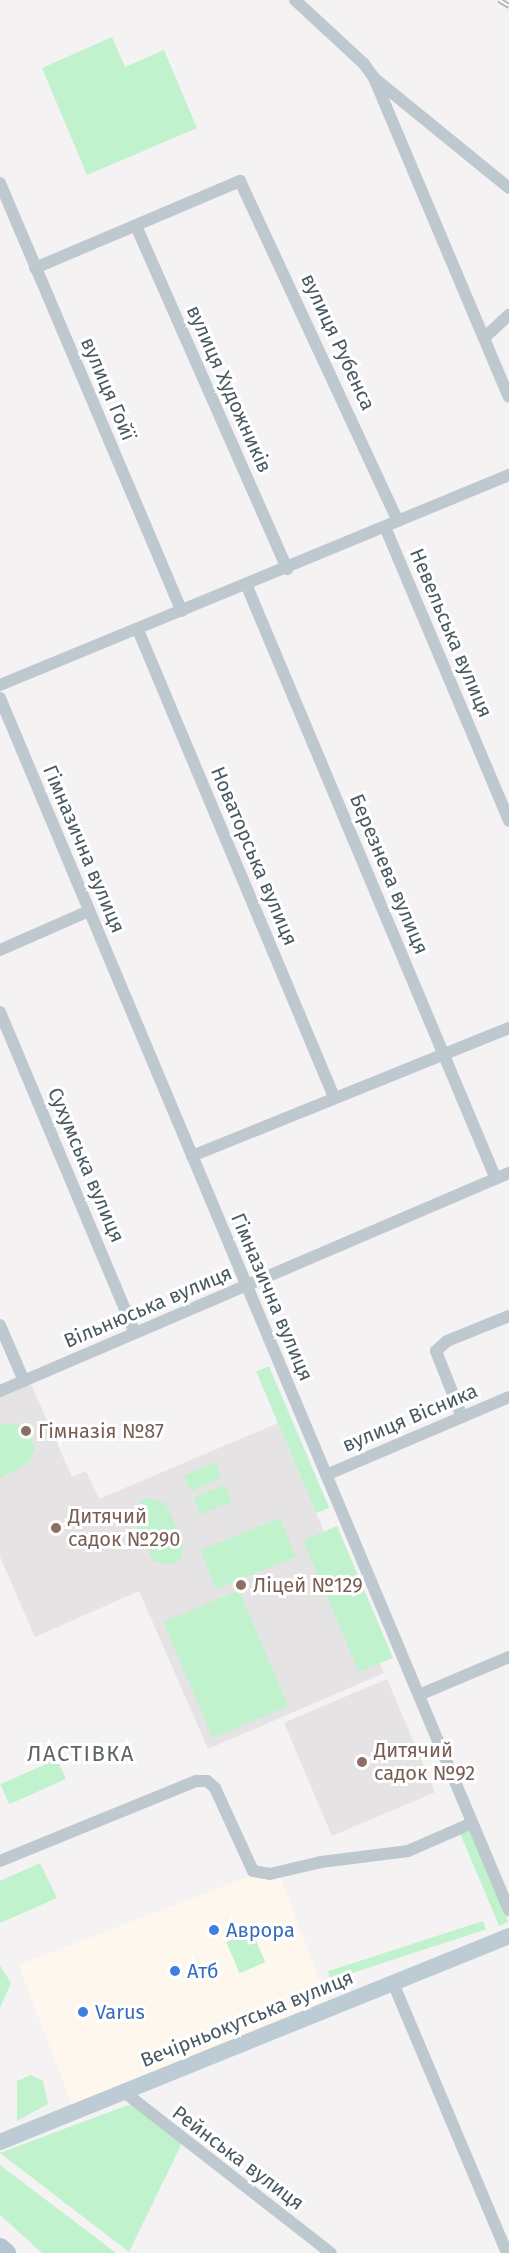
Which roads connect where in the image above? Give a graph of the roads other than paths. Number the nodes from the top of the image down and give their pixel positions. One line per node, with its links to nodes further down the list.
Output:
1 (294, 0): 2 (street)
2 (374, 78): 4 (street); 8 (street)
3 (0, 183): 6 (street, вулиця Гойї)
4 (509, 189)
5 (136, 226): 6 (street); 11 (street, вулиця Рубенса); 13 (street, вулиця Художників)
6 (35, 268): 15 (street, вулиця Гойї)
7 (509, 315): 8 (street)
8 (484, 338): 9 (street)
9 (509, 397)
10 (509, 475): 11 (street)
11 (398, 521): 12 (street)
12 (385, 527): 13 (street); 19 (street, Невельська вулиця)
13 (287, 569): 14 (street)
14 (246, 584): 15 (street); 24 (street, Березнева вулиця)
15 (182, 611): 16 (street)
16 (138, 630): 17 (street); 25 (street, Новаторська вулиця)
17 (0, 685)
18 (0, 698): 20 (street, Гімназична вулиця)
19 (509, 821)
20 (89, 911): 21 (street); 26 (street, Гімназична вулиця)
21 (0, 950)
22 (0, 1012): 32 (street, Сухумська вулиця)
23 (509, 1028): 24 (street)
24 (443, 1053): 25 (street); 28 (street, Березнева вулиця)
25 (334, 1098): 26 (street)
26 (192, 1156): 29 (street, Гімназична вулиця)
27 (509, 1173): 28 (street, Вільнюська вулиця)
28 (496, 1179): 29 (street, Вільнюська вулиця)
29 (247, 1286): 32 (street, Вільнюська вулиця); 37 (street, Гімназична вулиця)
30 (509, 1316): 36 (street)
31 (0, 1325): 33 (street)
32 (135, 1334): 33 (street, Вільнюська вулиця)
33 (24, 1381): 34 (street, Вільнюська вулиця)
34 (0, 1391)
35 (509, 1397): 36 (street, вулиця Вісника)
36 (462, 1417): 37 (street, вулиця Вісника)
37 (326, 1475): 39 (street, Гімназична вулиця)
38 (509, 1657): 39 (street)
39 (419, 1695): 40 (street, Гімназична вулиця)
40 (472, 1823): 41 (street); 42 (street, Гімназична вулиця)
41 (0, 1861)
42 (509, 1910)
43 (509, 1936): 44 (street, Вечірньокутська вулиця)
44 (393, 1983): 45 (street, Вечірньокутська вулиця); 50 (street)
45 (124, 2092): 46 (street, Вечірньокутська вулиця); 49 (street, Рейнська вулиця)
46 (0, 2142)
47 (0, 2248): 48 (main road)
48 (6, 2253)
49 (331, 2253)
50 (507, 2253)

